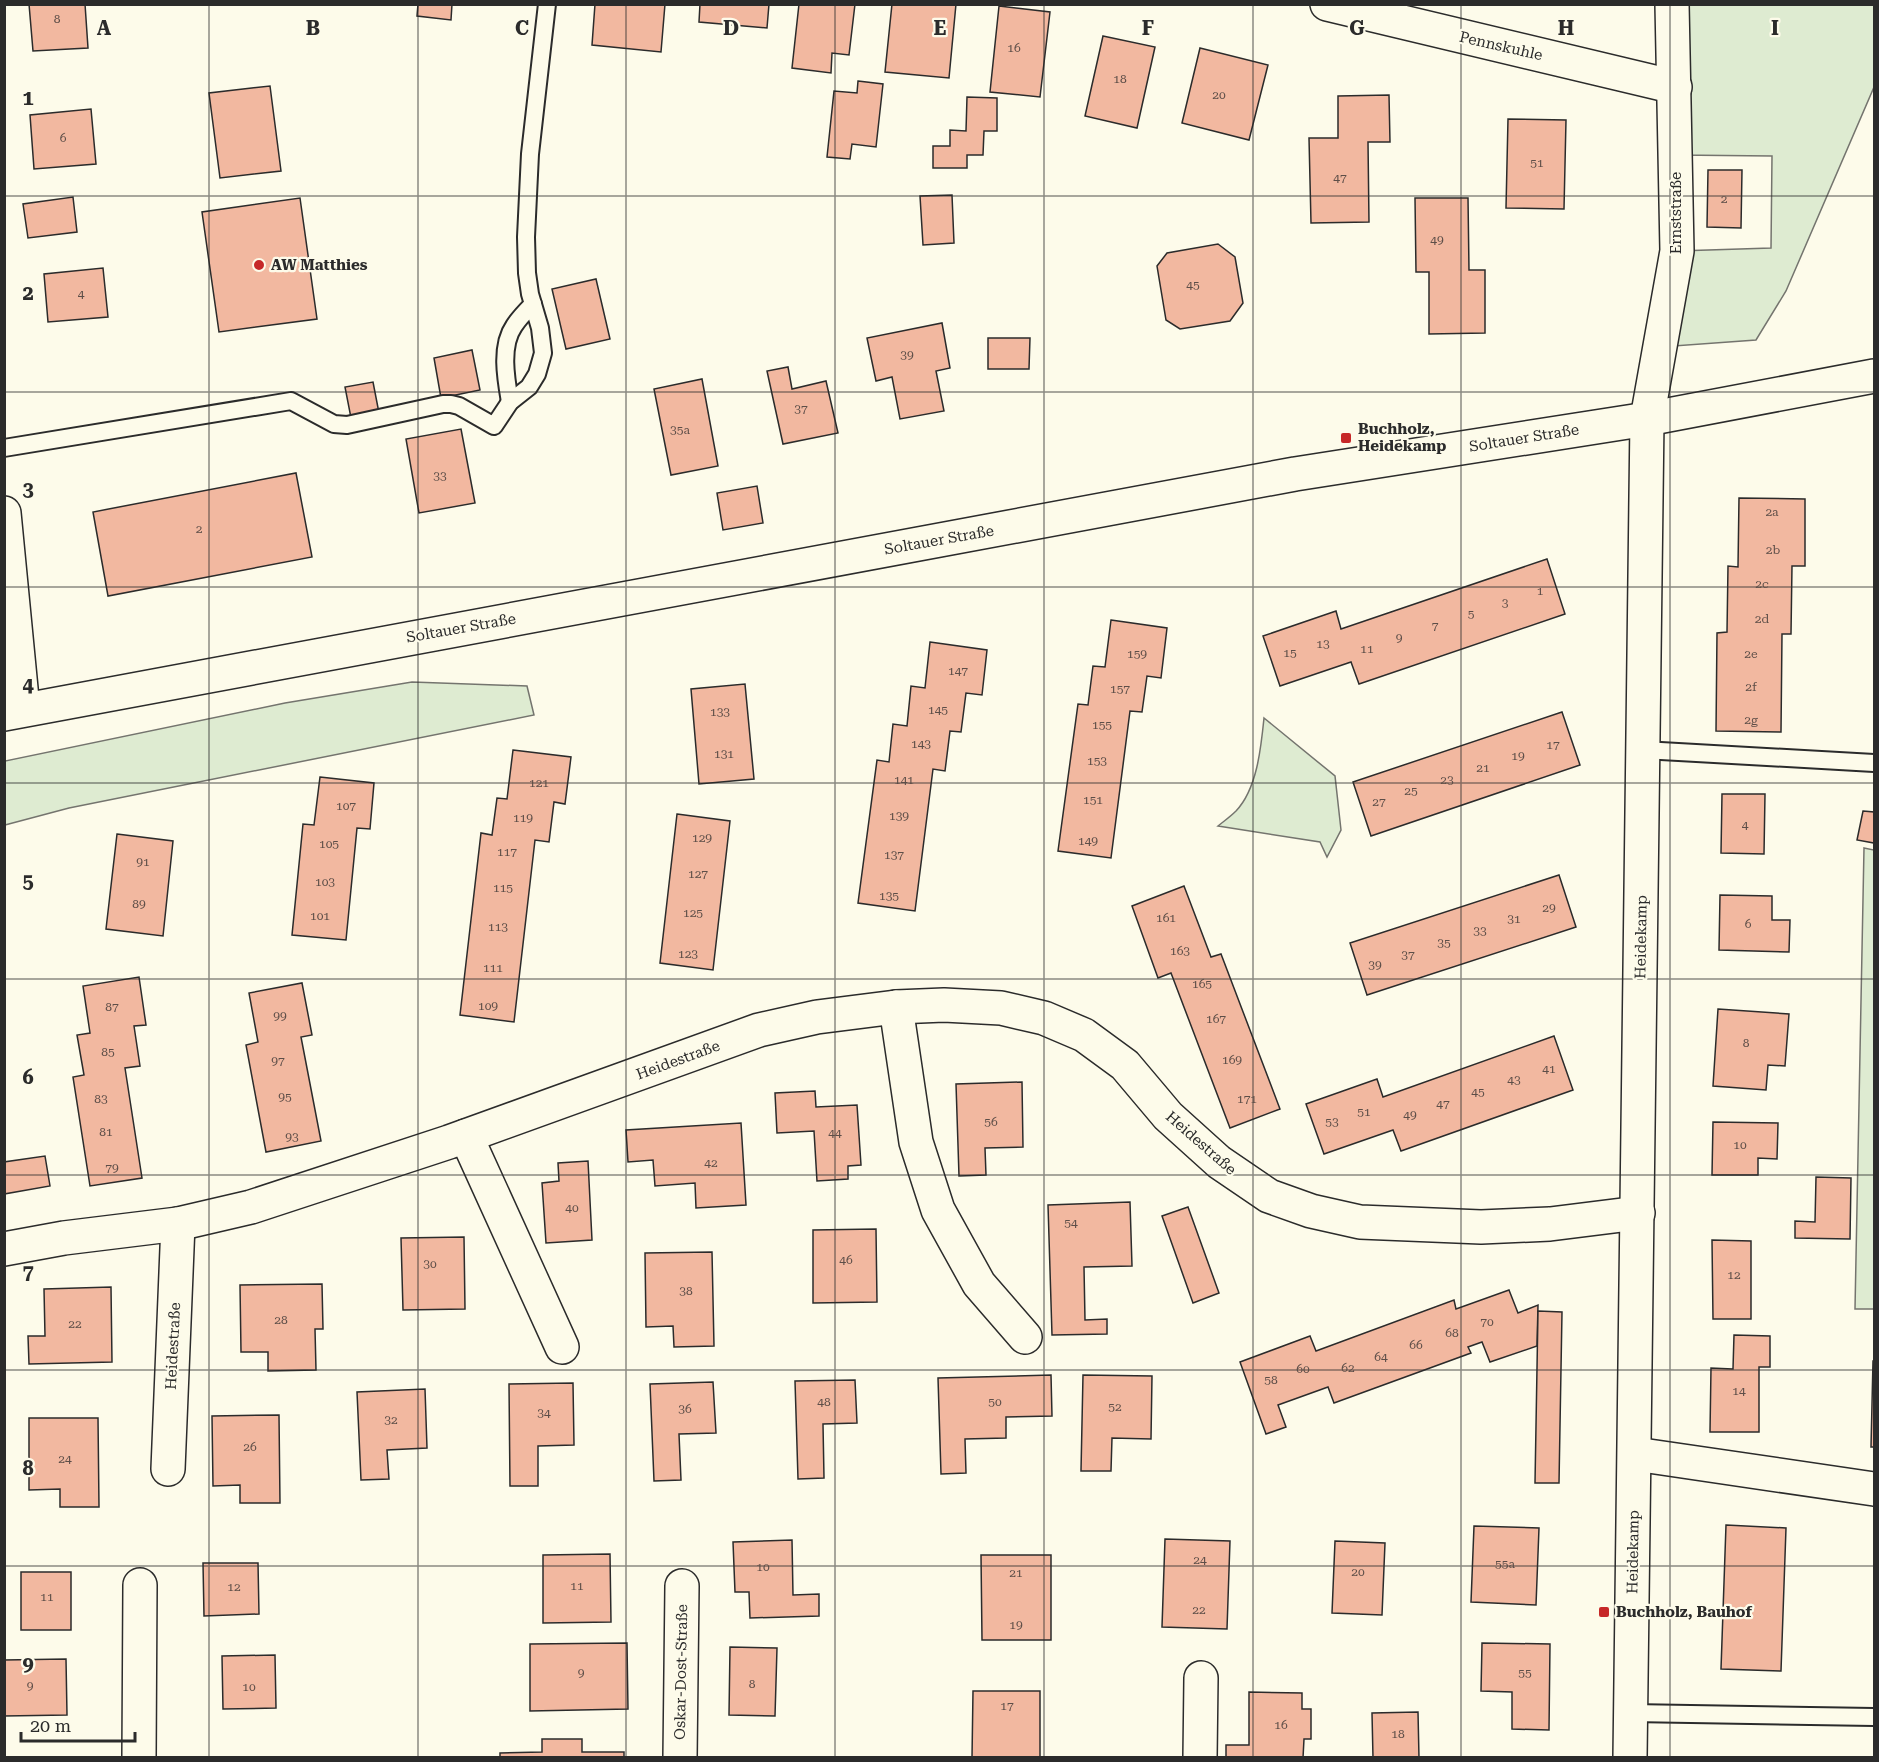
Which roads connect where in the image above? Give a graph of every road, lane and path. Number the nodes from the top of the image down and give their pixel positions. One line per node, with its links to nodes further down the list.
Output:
1 (547, 4): 5 (lane)
2 (1327, 4): 4 (street, Pennskuhle)
3 (1672, 4): 4 (street, Ernststraße)
4 (1675, 87): 8 (street, Ernststraße)
5 (533, 304): 7 (lane); 7 (lane)
6 (1875, 376): 8 (street, Soltauer Straße)
7 (510, 402): 9 (lane)
8 (1647, 419): 11 (street, Soltauer Straße); 12 (street, Heidekamp)
9 (4, 448)
10 (4, 513): 11 (street)
11 (14, 712)
12 (1643, 750): 13 (lane); 16 (street, Heidekamp)
13 (1875, 763)
14 (896, 1007): 15 (street, Heidestraße); 16 (street, Heidestraße); 19 (street)
15 (466, 1136): 17 (street, Heidestraße); 20 (street)
16 (1638, 1213): 21 (street, Heidekamp)
17 (178, 1224): 18 (street, Heidestraße); 22 (street, Heidestraße)
18 (4, 1249)
19 (1025, 1337)
20 (562, 1347)
21 (1635, 1454): 23 (street); 27 (street, Heidekamp)
22 (168, 1469)
23 (1875, 1489)
24 (140, 1585): 29 (street)
25 (682, 1586): 30 (street, Oskar-Dost-Straße)
26 (1201, 1678): 31 (street)
27 (1631, 1713): 28 (lane); 32 (street, Heidekamp)
28 (1875, 1717)
29 (138, 1758)
30 (680, 1758)
31 (1200, 1758)
32 (1630, 1758)

